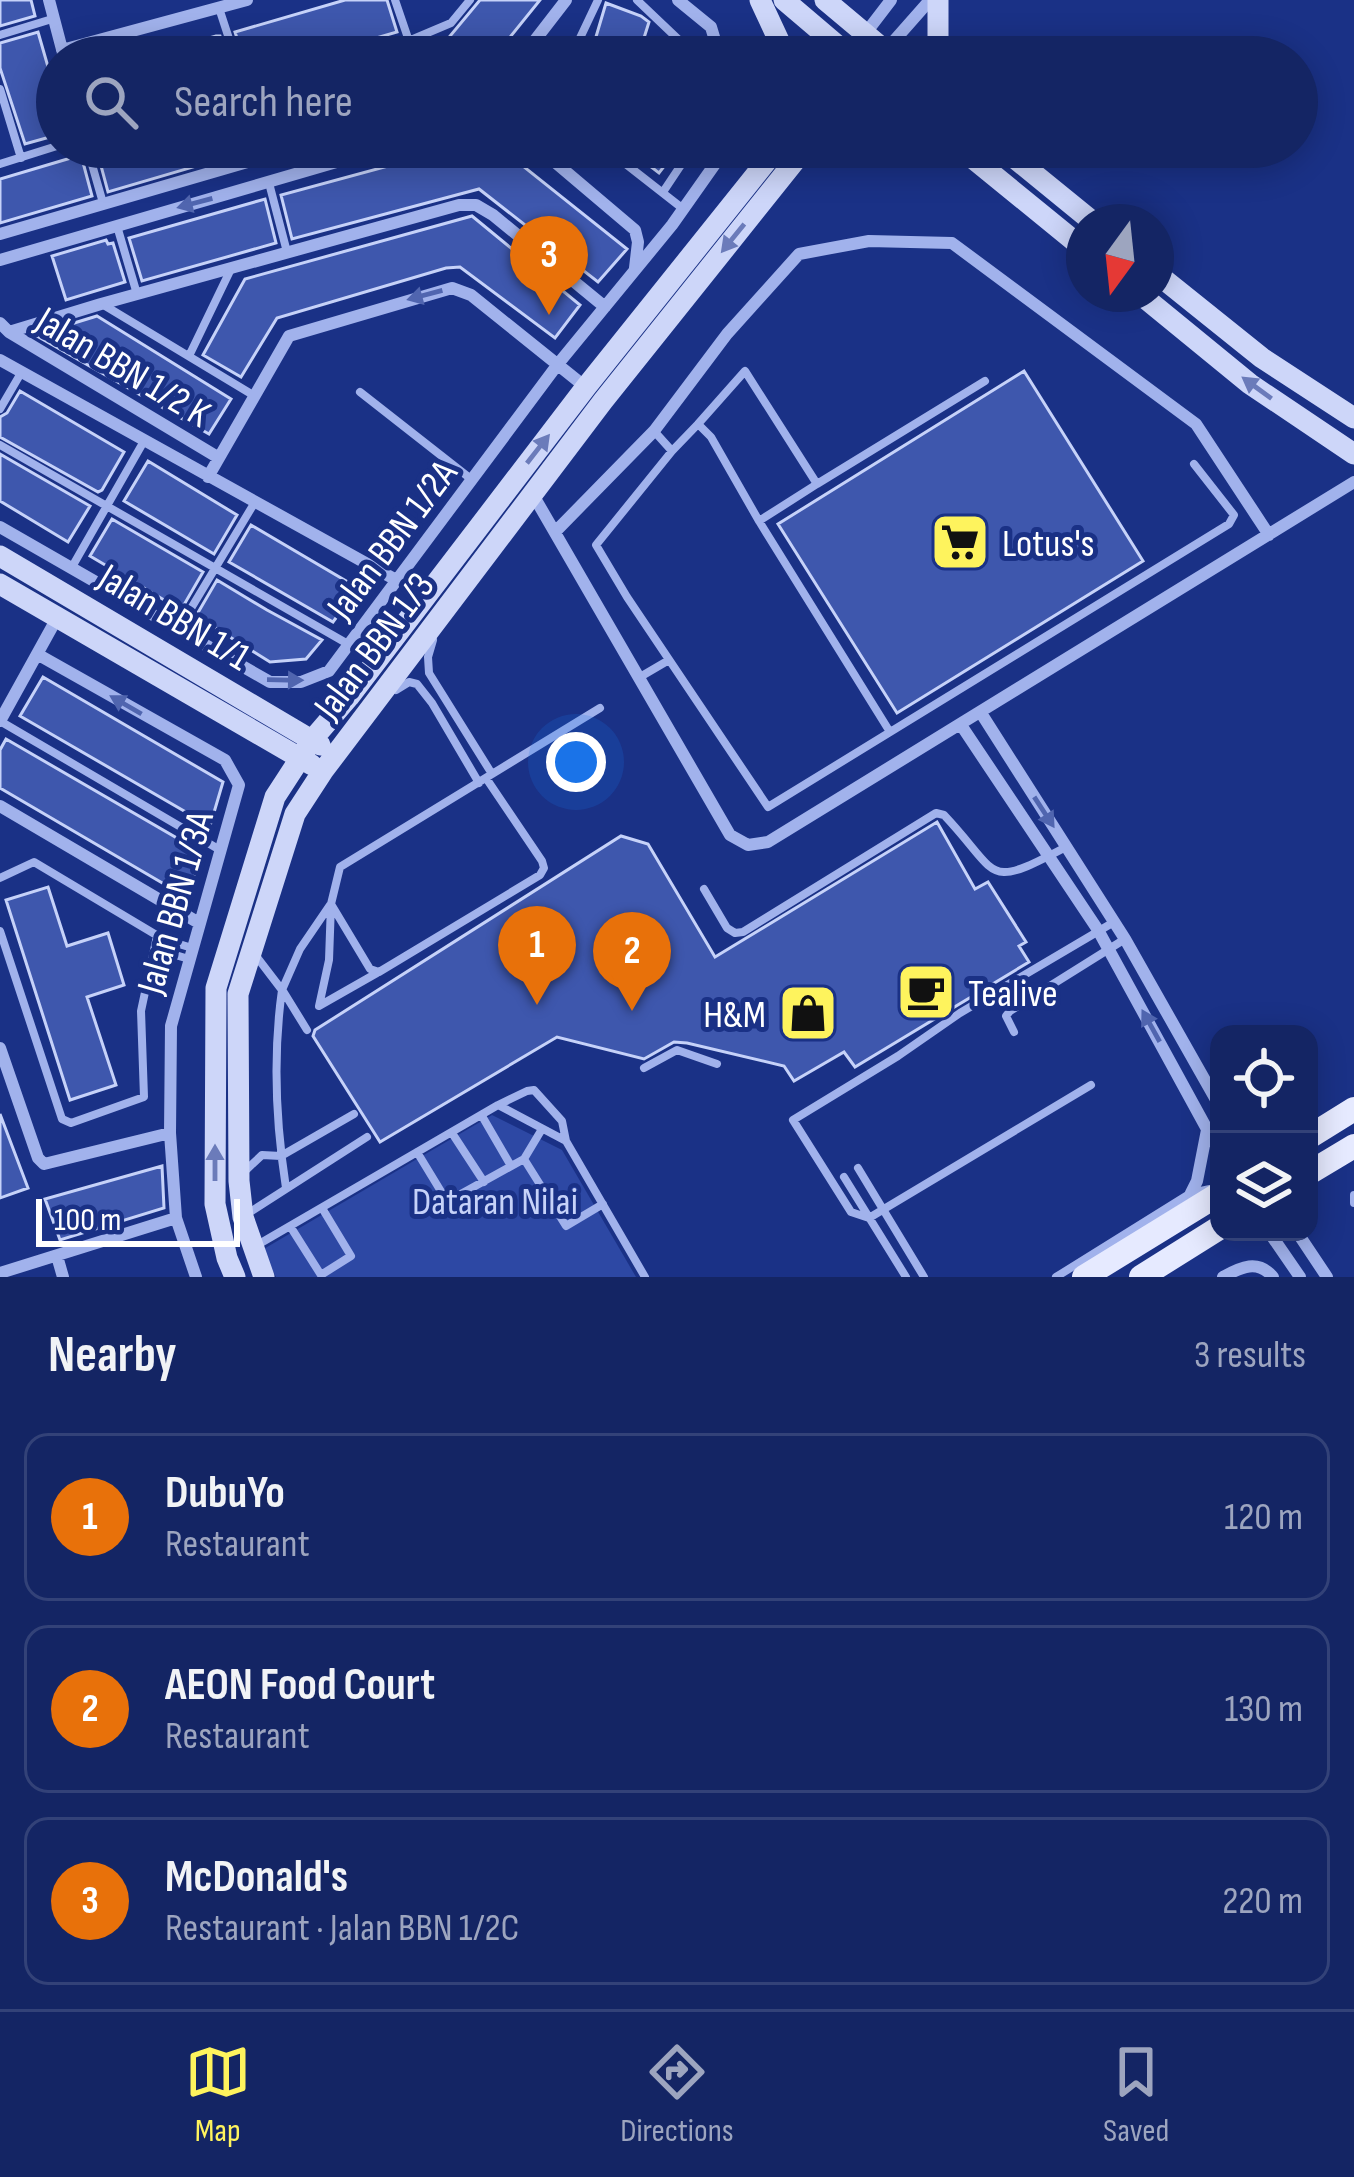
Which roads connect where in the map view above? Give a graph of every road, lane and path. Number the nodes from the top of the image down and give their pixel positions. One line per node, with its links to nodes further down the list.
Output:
1 (49, 0): 15 (street)
2 (248, 0): 14 (street)
3 (394, 0): 21 (lane)
4 (470, 0): 22 (lane)
5 (566, 0): 23 (street)
6 (598, 0): 24 (lane)
7 (637, 0): 25 (lane)
8 (678, 0): 26 (street)
9 (760, 0): 27 (street)
10 (784, 0): 28 (street)
11 (825, 0): 17 (street)
12 (891, 0): 17 (street)
13 (934, 0): 29 (street); 30 (street)
14 (219, 8): 19 (street); 20 (lane)
15 (54, 18): 16 (lane); 18 (street)
16 (0, 34)
17 (865, 34)
18 (58, 36)
19 (124, 36)
20 (228, 36)
21 (407, 36)
22 (421, 36)
23 (538, 36)
24 (581, 36)
25 (675, 36)
26 (714, 36)
27 (777, 36)
28 (825, 36)
29 (903, 36)
30 (938, 36)
31 (0, 89): 33 (lane)
32 (36, 153): 33 (lane)
33 (20, 158): 34 (lane)
34 (0, 164)
35 (93, 168): 49 (lane)
36 (216, 168): 49 (street)
37 (319, 168): 46 (street)
38 (562, 168): 53 (street)
39 (631, 168): 47 (lane)
40 (678, 168): 47 (lane)
41 (713, 168): 50 (street, Jalan BBN 1/2A)
42 (762, 168): 72 (street, Jalan BBN 1/3)
43 (788, 168): 72 (street, Jalan BBN 1/3, one-way to 72)
44 (983, 168): 55 (street)
45 (1026, 168): 48 (street)
46 (269, 183): 51 (street, one-way to 51); 56 (lane)
47 (662, 192): 50 (lane)
48 (1071, 204)
49 (104, 205): 54 (street)
50 (684, 209): 52 (street, Jalan BBN 1/2A)
51 (116, 225): 57 (street); 61 (lane)
52 (672, 225): 53 (street); 59 (street, Jalan BBN 1/2A)
53 (635, 230): 59 (street)
54 (0, 234)
55 (1066, 235)
56 (287, 254): 58 (street); 63 (street)
57 (0, 260)
58 (231, 268): 61 (street); 66 (lane)
59 (634, 273): 63 (street, Jalan BBN 1/2A)
60 (1174, 287): 75 (street)
61 (137, 294): 62 (street)
62 (101, 304): 65 (street); 66 (lane)
63 (605, 307): 68 (street, Jalan BBN 1/2A)
64 (1162, 312): 81 (street, one-way to 64)
65 (5, 327): 82 (street, Jalan BBN 1/2 K)
66 (189, 356): 73 (lane)
67 (0, 360): 69 (street, Jalan BBN 1/2 K)
68 (558, 364): 72 (street); 73 (street, one-way to 73); 85 (street, Jalan BBN 1/2A)
69 (22, 372): 74 (lane); 78 (street, Jalan BBN 1/2 K)
70 (985, 381): 87 (lane)
71 (360, 392): 85 (lane)
72 (595, 394): 88 (street, Jalan BBN 1/3); 93 (street, Jalan BBN 1/3, one-way to 72)
73 (255, 396): 82 (street)
74 (0, 409)
75 (1354, 418)
76 (698, 424): 80 (lane); 87 (lane); 91 (lane)
77 (654, 430): 80 (lane); 94 (street); 95 (street)
78 (144, 441): 84 (street, Jalan BBN 1/2 K); 90 (lane)
79 (0, 445): 90 (lane)
80 (672, 451): 107 (lane)
81 (1354, 454)
82 (219, 458): 84 (street)
83 (1194, 464): 116 (lane)
84 (208, 477): 89 (street, Jalan BBN 1/2 K)
85 (472, 480): 99 (street, Jalan BBN 1/2A)
86 (1354, 482): 95 (street)
87 (817, 484): 91 (lane)
88 (532, 493): 93 (street); 94 (street); 102 (street, Jalan BBN 1/3)
89 (254, 502): 98 (lane); 99 (street, Jalan BBN 1/2 K)
90 (107, 506): 97 (lane); 98 (lane)
91 (759, 521): 116 (lane)
92 (0, 526): 97 (street, Jalan BBN 1/2A)
93 (476, 530): 109 (street, Jalan BBN 1/3)
94 (556, 531): 108 (street)
95 (1269, 535): 112 (street)
96 (0, 556): 101 (street, Jalan BBN 1/1)
97 (72, 567): 101 (street); 104 (street, Jalan BBN 1/2A)
98 (215, 569): 104 (lane); 105 (lane)
99 (398, 581): 105 (street, Jalan BBN 1/2A)
100 (0, 584): 103 (street, Jalan BBN 1/1)
101 (59, 589): 110 (street, Jalan BBN 1/1)
102 (448, 606): 113 (street, Jalan BBN 1/3); 120 (lane)
103 (57, 617): 106 (street); 117 (street, Jalan BBN 1/1)
104 (178, 630): 105 (street, Jalan BBN 1/2A, one-way to 105)
105 (349, 644)
106 (37, 654): 114 (street); 124 (street, Jalan BBN 1/3A, one-way to 106)
107 (669, 660): 108 (lane); 116 (lane)
108 (640, 677): 115 (street)
109 (349, 698): 110 (street); 118 (street, Jalan BBN 1/3)
110 (259, 708): 118 (street, Jalan BBN 1/1)
111 (600, 708): 120 (lane)
112 (980, 713): 115 (street); 123 (street, one-way to 123)
113 (363, 718): 119 (street, Jalan BBN 1/3); 120 (lane)
114 (0, 721): 124 (lane)
115 (961, 725): 125 (street)
116 (890, 732)
117 (269, 740): 118 (street, Jalan BBN 1/1); 121 (street)
118 (306, 749): 119 (street); 121 (street, Jalan BBN 1/3)
119 (330, 762): 137 (street, Jalan BBN 1/3)
120 (485, 778): 128 (lane); 139 (lane)
121 (275, 797): 142 (street, Jalan BBN 1/3)
122 (0, 806): 130 (street)
123 (1066, 847): 125 (lane); 129 (street)
124 (220, 850): 130 (street, Jalan BBN 1/3A)
125 (1048, 856): 127 (lane); 132 (street)
126 (0, 878): 133 (lane)
127 (704, 889)
128 (331, 904): 139 (lane); 139 (lane); 141 (lane)
129 (1114, 922): 132 (lane); 134 (street)
130 (199, 923): 138 (street, Jalan BBN 1/3A)
131 (0, 931): 136 (lane)
132 (1098, 931): 135 (street); 181 (lane)
133 (157, 936): 136 (lane); 138 (lane)
134 (1125, 938): 135 (lane); 149 (street)
135 (1109, 948): 144 (lane); 155 (street, one-way to 135)
136 (155, 949): 138 (lane)
137 (251, 951): 141 (lane); 142 (street, Jalan BBN 1/3)
138 (190, 953): 140 (street, Jalan BBN 1/3A)
139 (379, 972)
140 (184, 977): 142 (street); 157 (street, Jalan BBN 1/3A)
141 (282, 990): 143 (lane); 164 (lane)
142 (227, 991): 153 (street, Jalan BBN 1/3); 192 (street, Jalan BBN 1/3, one-way to 142)
143 (307, 1030)
144 (1014, 1032)
145 (1, 1054): 157 (street)
146 (717, 1064): 147 (lane)
147 (644, 1068)
148 (1091, 1085): 178 (lane)
149 (1210, 1089)
150 (499, 1105): 152 (lane); 154 (lane); 160 (lane)
151 (354, 1114): 164 (lane)
152 (482, 1115): 156 (lane); 166 (lane)
153 (239, 1128): 163 (lane); 170 (street, Jalan BBN 1/3)
154 (542, 1129): 160 (lane); 165 (lane)
155 (1207, 1129): 158 (street); 174 (street)
156 (452, 1132): 162 (lane); 171 (lane)
157 (170, 1133): 180 (street, Jalan BBN 1/3A)
158 (1210, 1134)
159 (367, 1137): 172 (lane)
160 (566, 1141): 176 (lane)
161 (1354, 1146): 168 (main road)
162 (417, 1152): 171 (lane); 177 (lane)
163 (262, 1155): 164 (lane); 170 (lane)
164 (281, 1156): 172 (lane)
165 (524, 1159): 166 (lane); 176 (lane)
166 (512, 1166): 171 (lane)
167 (858, 1168): 178 (lane)
168 (1318, 1168)
169 (844, 1177): 181 (lane)
170 (239, 1181): 179 (street, Jalan BBN 1/3)
171 (484, 1182)
172 (286, 1188): 179 (lane)
173 (1210, 1192): 174 (lane)
174 (1191, 1193): 197 (lane)
175 (1210, 1197): 198 (main road)
176 (603, 1204): 194 (lane)
177 (322, 1208): 182 (lane); 182 (lane)
178 (884, 1210): 181 (lane); 196 (lane)
179 (243, 1217): 186 (street, Jalan BBN 1/3)
180 (176, 1218): 187 (street); 191 (street, Jalan BBN 1/3A)
181 (869, 1218): 195 (lane)
182 (290, 1226): 186 (lane)
183 (1210, 1234): 199 (main road)
184 (1275, 1241): 201 (street)
185 (1303, 1241): 202 (street)
186 (252, 1248): 193 (street, Jalan BBN 1/3)
187 (57, 1256): 188 (street); 190 (street)
188 (0, 1273)
189 (1272, 1274): 200 (street)
190 (63, 1277)
191 (196, 1277)
192 (235, 1277)
193 (264, 1277)
194 (646, 1277)
195 (906, 1277)
196 (925, 1277)
197 (1056, 1277)
198 (1084, 1277)
199 (1141, 1277)
200 (1223, 1277)
201 (1300, 1277)
202 (1327, 1277)

